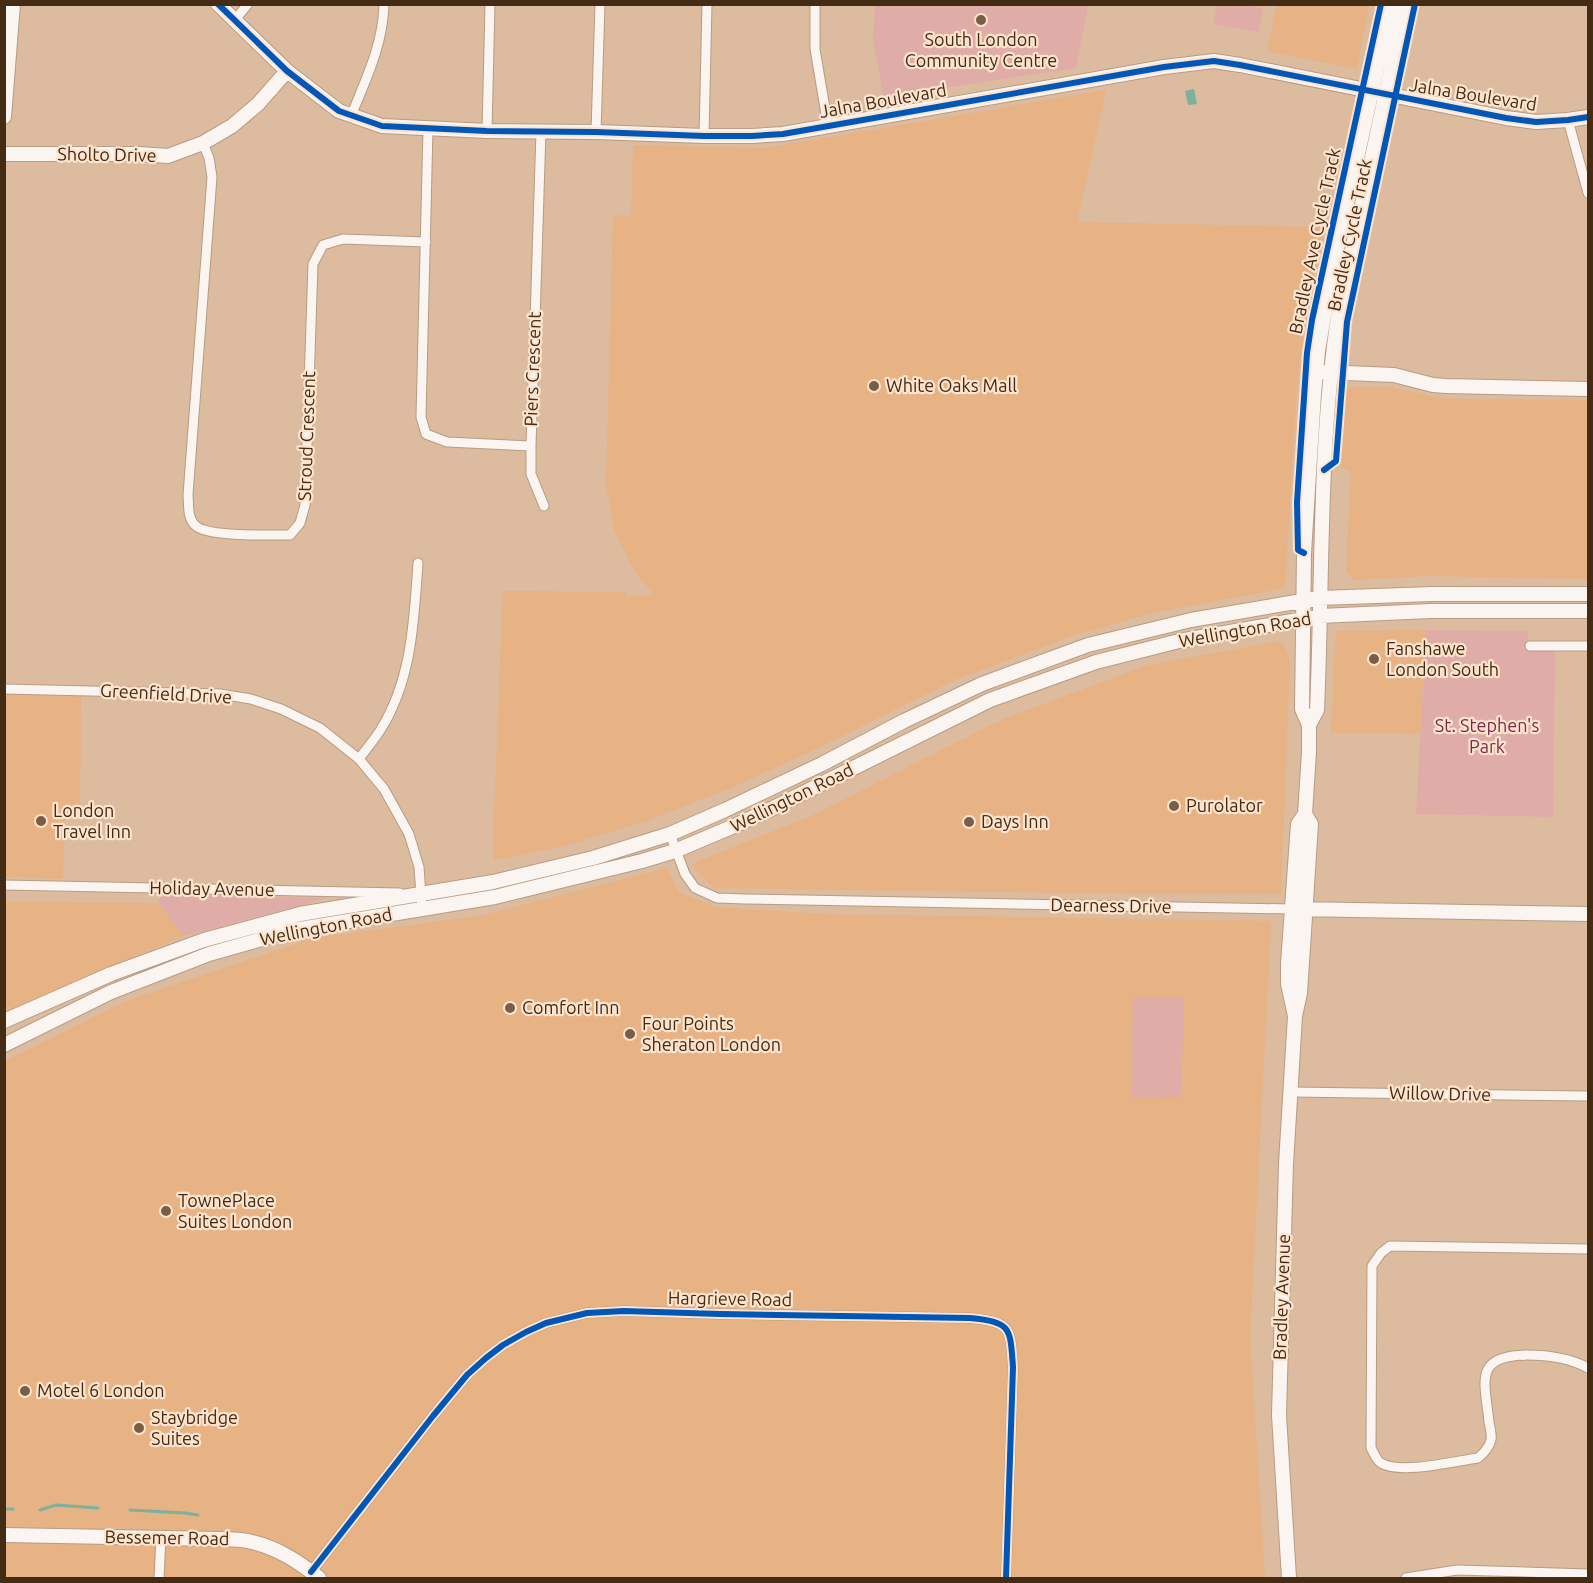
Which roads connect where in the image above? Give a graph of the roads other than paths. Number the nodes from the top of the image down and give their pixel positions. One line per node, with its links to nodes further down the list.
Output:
1 (14, 4): 16 (main road)
2 (218, 4): 11 (main road, Jalna Boulevard)
3 (248, 4): 11 (street)
4 (384, 4): 15 (street)
5 (490, 4): 21 (street)
6 (600, 4): 23 (street)
7 (706, 4): 24 (street)
8 (815, 4): 19 (street)
9 (1391, 4): 13 (main road, Bradley Avenue)
10 (1405, 4): 14 (main road, Bradley Avenue)
11 (234, 21): 12 (main road, Jalna Boulevard)
12 (287, 71): 15 (main road, Jalna Boulevard); 25 (main road, Sholto Drive)
13 (1371, 92): 14 (main road, Jalna Boulevard); 19 (main road, Jalna Boulevard); 29 (main road, Bradley Avenue)
14 (1385, 95): 18 (main road, Jalna Boulevard); 30 (main road, Bradley Avenue)
15 (351, 116): 20 (main road, Jalna Boulevard)
16 (4, 117)
17 (1588, 117): 18 (main road, Jalna Boulevard)
18 (1568, 120): 27 (street)
19 (828, 126): 24 (main road, Jalna Boulevard)
20 (428, 129): 21 (main road, Jalna Boulevard); 28 (street, Piers Crescent)
21 (487, 131): 22 (main road, Jalna Boulevard)
22 (541, 131): 23 (main road, Jalna Boulevard); 32 (street, Piers Crescent)
23 (596, 132): 24 (main road, Jalna Boulevard)
24 (704, 136)
25 (203, 144): 26 (main road, Sholto Drive); 28 (street, Stroud Crescent)
26 (4, 154)
27 (1588, 193)
28 (426, 242): 32 (street, Piers Crescent)
29 (1315, 371): 30 (main road); 37 (main road, Bradley Avenue)
30 (1330, 374): 31 (main road); 36 (main road, Bradley Avenue)
31 (1588, 388)
32 (531, 446): 33 (street)
33 (544, 506)
34 (418, 563): 47 (street)
35 (1588, 594): 36 (main road, Wellington Road)
36 (1319, 598): 37 (main road, Wellington Road); 39 (main road, Bradley Avenue)
37 (1304, 600): 40 (main road, Bradley Avenue); 43 (main road, Wellington Road)
38 (1588, 611): 39 (main road, Wellington Road)
39 (1320, 616): 40 (main road, Wellington Road); 46 (main road, Bradley Avenue)
40 (1304, 618): 45 (main road, Wellington Road); 46 (main road, Bradley Avenue)
41 (1530, 646): 42 (street)
42 (1588, 646)
43 (990, 681): 45 (main road); 48 (main road, Wellington Road)
44 (4, 689): 47 (street, Greenfield Drive)
45 (997, 697): 49 (main road, Wellington Road)
46 (1309, 725): 53 (main road, Bradley Avenue)
47 (359, 759): 51 (street, Greenfield Drive)
48 (670, 834): 49 (street, Dearness Drive); 51 (main road, Wellington Road)
49 (675, 851): 52 (main road, Wellington Road); 53 (street, Dearness Drive)
50 (4, 885): 51 (street, Holiday Avenue)
51 (420, 894): 52 (street, Greenfield Drive); 55 (main road, Wellington Road)
52 (422, 909): 58 (main road, Wellington Road)
53 (1299, 909): 54 (main road, Dearness Drive); 59 (main road, Bradley Avenue)
54 (1588, 914)
55 (52, 999): 56 (main road, Wellington Road); 57 (main road)
56 (4, 1021)
57 (4, 1030)
58 (4, 1045)
59 (1291, 1092): 60 (street, Willow Drive); 69 (main road, Bradley Avenue)
60 (1588, 1096)
61 (1588, 1249): 62 (street)
62 (1588, 1368)
63 (4, 1535): 64 (main road, Bessemer Road)
64 (161, 1538): 66 (main road, Bessemer Road); 67 (street)
65 (1588, 1574): 70 (street)
66 (315, 1575): 68 (street, Hargrieve Road)
67 (159, 1578)
68 (1006, 1578)
69 (1288, 1578)
70 (1406, 1578)

